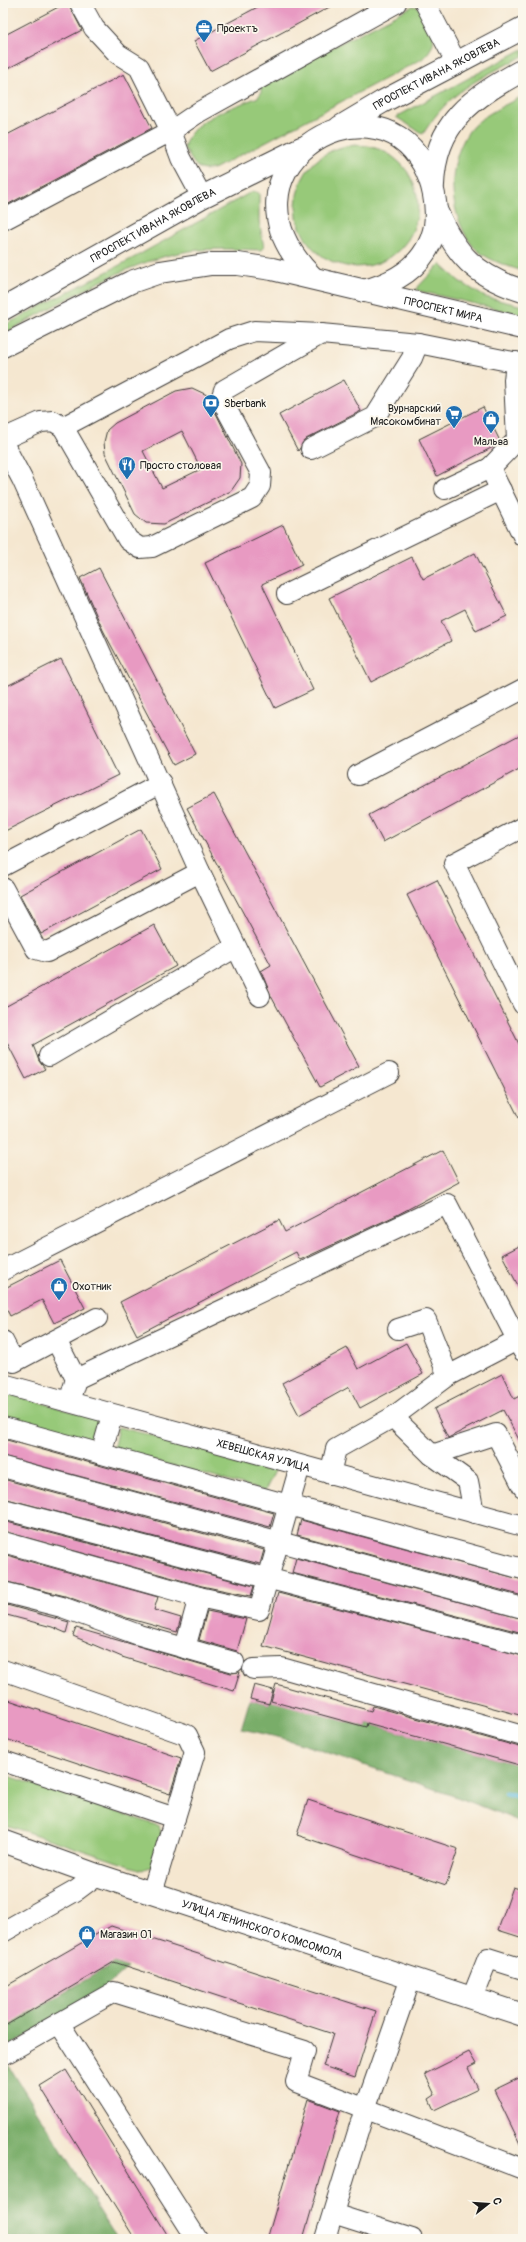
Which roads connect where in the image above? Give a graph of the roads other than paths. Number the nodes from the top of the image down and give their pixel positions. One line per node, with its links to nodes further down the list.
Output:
1 (80, 3): 7 (street)
2 (396, 3): 7 (street)
3 (425, 3): 5 (street)
4 (523, 28): 5 (main road, ПРОСПЕКТ ИВАНА ЯКОВЛЕВА)
5 (457, 64): 8 (main road, ПРОСПЕКТ ИВАНА ЯКОВЛЕВА)
6 (523, 70): 11 (main road)
7 (171, 131): 10 (street); 12 (street)
8 (330, 132): 9 (main road, ПРОСПЕКТ ИВАНА ЯКОВЛЕВА); 11 (main road)
9 (305, 146): 10 (main road, ПРОСПЕКТ ИВАНА ЯКОВЛЕВА); 13 (main road)
10 (202, 197): 16 (main road, ПРОСПЕКТ ИВАНА ЯКОВЛЕВА)
11 (434, 198): 14 (main road); 15 (main road)
12 (3, 220)
13 (313, 278): 14 (main road, ПРОСПЕКТ МИРА); 20 (main road)
14 (364, 291): 17 (main road, ПРОСПЕКТ МИРА)
15 (523, 292)
16 (3, 309)
17 (523, 328)
18 (321, 334): 19 (street); 22 (street); 22 (street)
19 (418, 343): 21 (street); 25 (street)
20 (3, 346)
21 (519, 363): 26 (street)
22 (63, 427): 23 (street)
23 (3, 439)
24 (3, 443): 33 (street)
25 (311, 450)
26 (490, 468): 27 (street); 28 (street)
27 (445, 489)
28 (501, 490): 29 (street); 30 (street)
29 (523, 536)
30 (287, 594)
31 (523, 689): 32 (street)
32 (358, 775)
33 (161, 783): 35 (street); 36 (street)
34 (523, 827): 39 (street)
35 (3, 866)
36 (200, 872): 37 (street); 38 (street)
37 (3, 888)
38 (236, 947): 40 (street); 42 (street)
39 (516, 974): 41 (street)
40 (260, 996)
41 (523, 1004)
42 (49, 1056)
43 (389, 1072): 44 (street)
44 (3, 1270)
45 (96, 1318): 48 (street)
46 (398, 1329): 51 (street)
47 (519, 1336): 51 (street); 52 (street)
48 (56, 1340): 50 (street); 52 (street)
49 (3, 1341): 50 (street)
50 (14, 1362): 53 (street)
51 (448, 1376): 56 (street)
52 (76, 1379): 54 (street)
53 (6, 1386): 54 (street, ХЕВЕШСКАЯ УЛИЦА)
54 (69, 1403): 55 (street, ХЕВЕШСКАЯ УЛИЦА)
55 (112, 1415): 58 (street); 60 (street, ХЕВЕШСКАЯ УЛИЦА)
56 (393, 1417): 59 (street); 62 (street)
57 (3, 1428): 58 (street)
58 (101, 1454): 64 (street)
59 (432, 1455): 63 (street); 66 (street)
60 (300, 1466): 62 (street, ХЕВЕШСКАЯ УЛИЦА); 64 (street)
61 (3, 1467): 68 (street)
62 (330, 1474): 66 (street, ХЕВЕШСКАЯ УЛИЦА)
63 (523, 1487)
64 (289, 1507): 68 (street); 70 (street)
65 (3, 1509): 71 (street)
66 (474, 1513): 67 (street, ХЕВЕШСКАЯ УЛИЦА)
67 (523, 1525)
68 (279, 1541): 71 (street); 74 (street)
69 (3, 1542): 73 (street)
70 (523, 1569)
71 (269, 1578): 73 (street); 75 (street)
72 (3, 1592): 76 (street)
73 (199, 1597): 76 (street)
74 (523, 1608)
75 (523, 1645)
76 (185, 1648): 77 (street)
77 (234, 1662)
78 (253, 1669): 80 (street)
79 (3, 1670): 82 (street)
80 (523, 1736)
81 (3, 1761): 82 (street)
82 (175, 1818): 85 (street)
83 (3, 1841): 84 (main road, УЛИЦА ЛЕНИНСКОГО КОМСОМОЛА)
84 (97, 1875): 85 (main road, УЛИЦА ЛЕНИНСКОГО КОМСОМОЛА); 86 (street)
85 (152, 1893): 88 (main road, УЛИЦА ЛЕНИНСКОГО КОМСОМОЛА)
86 (3, 1932)
87 (523, 1969): 89 (street)
88 (411, 1978): 89 (main road, УЛИЦА ЛЕНИНСКОГО КОМСОМОЛА); 93 (street)
89 (472, 1998): 90 (main road, УЛИЦА ЛЕНИНСКОГО КОМСОМОЛА)
90 (523, 2015)
91 (59, 2023): 92 (street); 93 (street); 96 (street)
92 (4, 2052)
93 (365, 2109): 94 (street); 95 (street)
94 (523, 2169)
95 (333, 2214): 97 (street); 98 (street)
96 (197, 2239)
97 (325, 2239)
98 (412, 2239)

